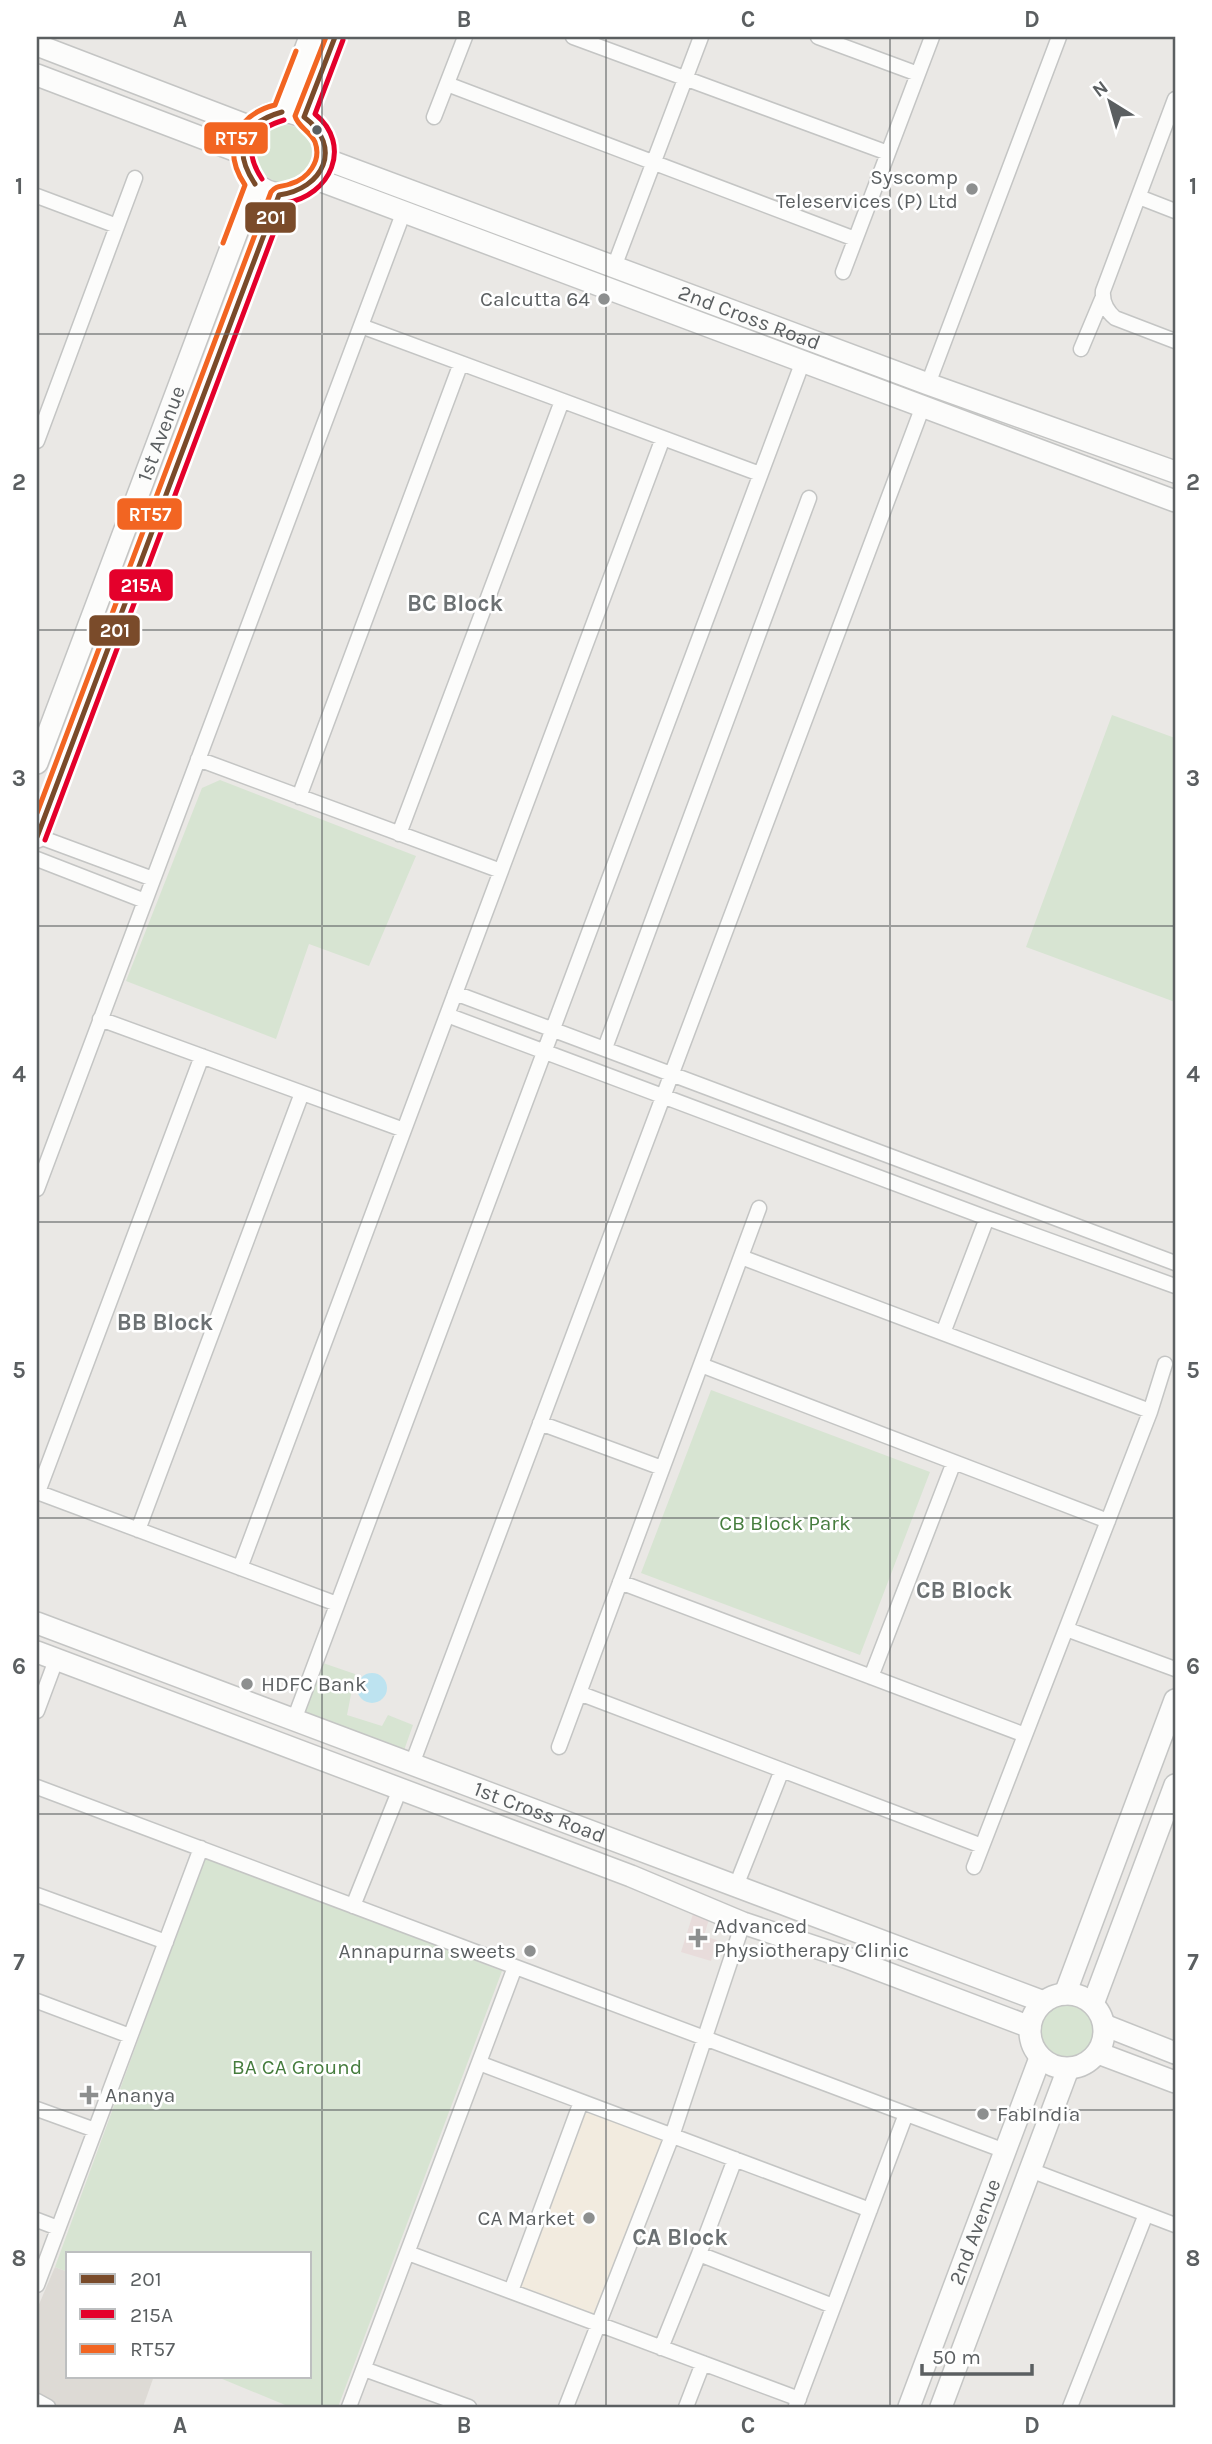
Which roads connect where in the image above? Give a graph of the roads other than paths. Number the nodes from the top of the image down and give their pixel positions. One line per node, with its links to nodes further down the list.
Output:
1 (310, 37): 16 (street)
2 (335, 37): 17 (street)
3 (465, 37): 14 (street)
4 (573, 37): 13 (street)
5 (701, 37): 13 (street)
6 (820, 37): 11 (street)
7 (932, 37): 11 (street)
8 (1059, 37): 47 (street)
9 (37, 45): 10 (street)
10 (57, 53): 12 (street); 19 (street)
11 (918, 74): 21 (street)
12 (41, 77): 20 (street)
13 (685, 78): 21 (street); 23 (street)
14 (447, 84): 18 (street); 23 (street)
15 (1175, 99): 29 (street)
16 (282, 112): 17 (street); 19 (street)
17 (304, 117): 22 (street)
18 (434, 117)
19 (251, 127): 20 (street)
20 (242, 153): 26 (street)
21 (888, 153): 35 (street)
22 (325, 159): 25 (street); 30 (street, 2nd Cross Road)
23 (653, 162): 35 (street); 36 (street)
24 (135, 178): 33 (street)
25 (316, 179): 27 (street); 31 (street, 2nd Cross Road)
26 (255, 184): 27 (street); 45 (street, 1st Avenue)
27 (279, 195): 48 (street, 1st Avenue)
28 (37, 196): 33 (street)
29 (1139, 197): 32 (street); 38 (street)
30 (456, 207): 34 (street); 36 (street, 2nd Cross Road)
31 (404, 211): 34 (street, 2nd Cross Road); 39 (street)
32 (1175, 211)
33 (117, 226): 52 (street)
34 (449, 228): 42 (street, 2nd Cross Road)
35 (855, 239): 37 (street)
36 (614, 267): 43 (street, 2nd Cross Road)
37 (843, 272)
38 (1102, 299): 40 (street); 41 (street)
39 (361, 326): 44 (street); 57 (street)
40 (1175, 341)
41 (1082, 349)
42 (803, 361): 46 (street, 2nd Cross Road); 54 (street)
43 (869, 362): 46 (street); 47 (street, 2nd Cross Road)
44 (461, 363): 49 (street); 59 (street)
45 (182, 376): 48 (street); 58 (street, 1st Avenue)
46 (861, 383): 50 (street, 2nd Cross Road)
47 (928, 384): 53 (street, 2nd Cross Road)
48 (207, 385): 61 (street, 1st Avenue)
49 (562, 401): 51 (street); 60 (street)
50 (923, 406): 56 (street, 2nd Cross Road); 73 (street)
51 (663, 438): 54 (street); 63 (street)
52 (37, 441)
53 (1175, 472)
54 (760, 474): 69 (street)
55 (809, 498): 70 (street)
56 (1175, 501)
57 (198, 760): 59 (street); 64 (street)
58 (37, 763)
59 (299, 797): 60 (street)
60 (399, 834): 63 (street)
61 (37, 836): 64 (street)
62 (37, 859): 65 (street)
63 (501, 871): 66 (street)
64 (153, 879): 65 (street)
65 (145, 901): 68 (street)
66 (455, 993): 67 (street); 69 (street)
67 (447, 1015): 71 (street); 76 (street)
68 (100, 1019): 72 (street); 79 (street)
69 (552, 1030): 70 (street); 71 (street)
70 (605, 1048): 73 (street)
71 (544, 1051): 75 (street); 97 (street)
72 (202, 1056): 74 (street); 92 (street)
73 (670, 1074): 75 (street); 77 (street)
74 (302, 1093): 76 (street); 94 (street)
75 (662, 1096): 78 (street); 89 (street)
76 (404, 1130): 95 (street)
77 (889, 1156): 78 (street); 83 (street)
78 (883, 1179): 81 (street)
79 (37, 1189)
80 (760, 1208): 82 (street)
81 (988, 1218): 84 (street); 85 (street)
82 (741, 1257): 85 (street); 87 (street)
83 (1175, 1263)
84 (1175, 1286)
85 (943, 1333): 88 (street)
86 (1165, 1364): 88 (street)
87 (701, 1365): 90 (street); 91 (street)
88 (1150, 1411): 93 (street)
89 (540, 1423): 91 (street); 111 (street)
90 (954, 1462): 93 (street); 102 (street)
91 (663, 1468): 96 (street)
92 (37, 1492): 94 (street)
93 (1108, 1521): 99 (street)
94 (138, 1530): 95 (street)
95 (240, 1568): 97 (street)
96 (620, 1582): 102 (street); 104 (street)
97 (337, 1604): 108 (street)
98 (37, 1623): 103 (street, 1st Cross Road)
99 (1066, 1629): 101 (street); 109 (street)
100 (46, 1656): 106 (street); 107 (street, 1st Cross Road)
101 (1175, 1669)
102 (871, 1677): 109 (street)
103 (206, 1687): 107 (street); 108 (street, 1st Cross Road)
104 (579, 1693): 110 (street); 112 (street)
105 (1175, 1700): 127 (street)
106 (37, 1710)
107 (198, 1713): 115 (street, 1st Cross Road)
108 (294, 1720): 111 (street, 1st Cross Road)
109 (1025, 1735): 116 (street)
110 (559, 1747)
111 (412, 1764): 119 (street, 1st Cross Road)
112 (782, 1770): 116 (street); 119 (street)
113 (1175, 1785): 130 (street)
114 (37, 1787): 117 (street)
115 (400, 1789): 121 (street); 122 (street, 1st Cross Road)
116 (982, 1846): 118 (street)
117 (201, 1848): 121 (street); 124 (street)
118 (974, 1867)
119 (736, 1886): 123 (street, 1st Cross Road)
120 (37, 1895): 124 (street)
121 (353, 1906): 126 (street)
122 (743, 1923): 125 (street, 1st Cross Road); 134 (street)
123 (854, 1931): 125 (street); 129 (street, 1st Cross Road)
124 (166, 1942): 133 (street)
125 (845, 1957): 132 (street, 1st Cross Road)
126 (515, 1967): 134 (street); 138 (street)
127 (1065, 1994): 129 (street); 130 (street)
128 (37, 2001): 133 (street)
129 (1044, 2002): 132 (street)
130 (1093, 2004): 131 (street)
131 (1104, 2025): 135 (street); 136 (street)
132 (1030, 2027): 137 (street)
133 (130, 2036): 144 (street)
134 (705, 2038): 143 (street); 145 (street)
135 (1098, 2053): 139 (street); 140 (street)
136 (1175, 2053)
137 (1040, 2058): 139 (street); 146 (street, 2nd Avenue)
138 (479, 2063): 141 (street); 154 (street)
139 (1069, 2069): 148 (street, 2nd Avenue)
140 (1175, 2082)
141 (581, 2102): 145 (street); 157 (street)
142 (37, 2109): 144 (street)
143 (906, 2114): 146 (street); 149 (street)
144 (95, 2130): 153 (street)
145 (672, 2136): 147 (street); 159 (street)
146 (1005, 2151): 170 (street, 2nd Avenue)
147 (735, 2159): 149 (street); 155 (street)
148 (1030, 2171): 150 (street); 171 (street, 2nd Avenue)
149 (870, 2210): 158 (street)
150 (1146, 2214): 152 (street); 172 (street)
151 (37, 2220): 153 (street)
152 (1175, 2225)
153 (58, 2228): 156 (street)
154 (408, 2253): 157 (street); 162 (street)
155 (699, 2254): 158 (street); 160 (street)
156 (37, 2285)
157 (511, 2291): 159 (street)
158 (833, 2306): 164 (street)
159 (597, 2324): 160 (street); 168 (street)
160 (661, 2348): 161 (street)
161 (703, 2363): 164 (street); 169 (street)
162 (364, 2369): 166 (street); 167 (street)
163 (37, 2401): 165 (street)
164 (797, 2403)
165 (48, 2407)
166 (349, 2407)
167 (469, 2407)
168 (566, 2407)
169 (686, 2407)
170 (909, 2407)
171 (941, 2407)
172 (1070, 2407)

